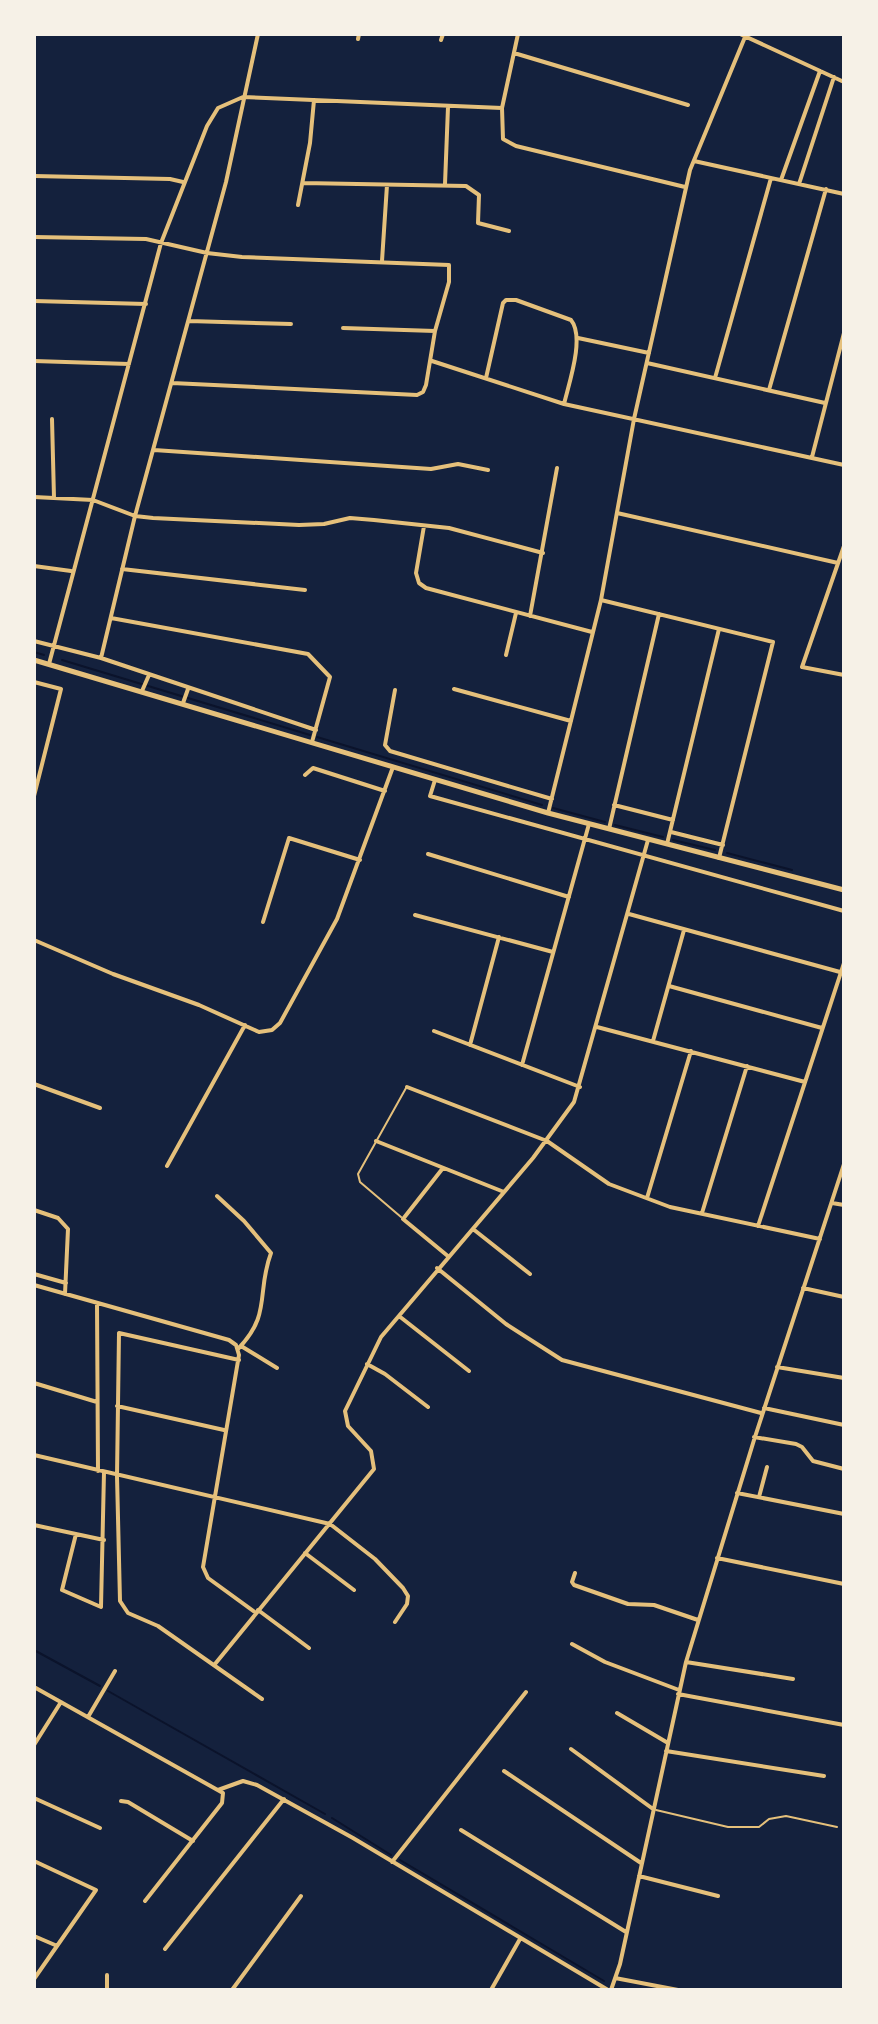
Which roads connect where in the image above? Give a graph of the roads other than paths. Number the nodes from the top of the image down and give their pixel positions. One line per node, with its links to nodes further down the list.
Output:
1 (258, 34): 8 (street)
2 (518, 34): 4 (street)
3 (742, 35): 5 (street); 13 (street)
4 (514, 53): 10 (street); 12 (street)
5 (820, 71): 6 (street); 16 (street)
6 (834, 77): 7 (street); 20 (street)
7 (844, 82)
8 (243, 97): 9 (street); 17 (street); 29 (street)
9 (314, 100): 11 (street); 18 (street)
10 (688, 105)
11 (448, 106): 12 (street); 19 (street)
12 (502, 108): 22 (street)
13 (694, 161): 15 (street); 22 (street)
14 (34, 176): 17 (street)
15 (771, 178): 16 (street); 45 (street)
16 (781, 180): 20 (street)
17 (183, 182): 28 (street)
18 (303, 183): 21 (street); 25 (street)
19 (445, 184): 21 (street); 26 (street)
20 (799, 184): 23 (street)
21 (387, 185): 30 (street)
22 (685, 187): 39 (street)
23 (826, 189): 24 (street); 47 (street)
24 (844, 194)
25 (298, 205)
26 (509, 231)
27 (34, 237): 28 (street)
28 (161, 243): 29 (street); 32 (street)
29 (207, 253): 30 (street); 33 (street)
30 (382, 261): 36 (street)
31 (34, 301): 32 (street)
32 (146, 304): 43 (street)
33 (189, 321): 34 (street); 46 (street)
34 (291, 324)
35 (343, 328): 36 (street)
36 (435, 331): 41 (street)
37 (844, 333): 48 (street)
38 (578, 338): 39 (street); 44 (street); 49 (street)
39 (649, 353): 42 (street)
40 (34, 361): 43 (street)
41 (432, 361): 44 (street); 46 (street)
42 (647, 363): 45 (street); 51 (street)
43 (129, 364): 59 (street)
44 (486, 378): 49 (street)
45 (715, 378): 47 (street)
46 (172, 383): 52 (street)
47 (769, 390): 48 (street)
48 (825, 403): 53 (street)
49 (564, 404): 51 (street)
50 (52, 419): 58 (street)
51 (634, 419): 53 (street); 60 (street)
52 (154, 450): 56 (street); 61 (street)
53 (812, 457): 54 (street)
54 (844, 465)
55 (557, 468): 64 (street)
56 (488, 470)
57 (34, 497): 58 (street)
58 (54, 498): 59 (street)
59 (93, 500): 61 (street); 68 (street)
60 (617, 513): 65 (street); 70 (street)
61 (135, 516): 62 (street); 67 (street)
62 (424, 526): 64 (street); 71 (street)
63 (844, 546): 65 (street)
64 (543, 553): 73 (street)
65 (838, 563): 83 (street)
66 (34, 566): 68 (street)
67 (122, 569): 69 (street); 74 (street)
68 (72, 571): 78 (street)
69 (305, 590)
70 (601, 600): 72 (street); 76 (street)
71 (516, 613): 73 (street); 79 (street)
72 (659, 614): 75 (street); 103 (street)
73 (530, 616): 76 (street)
74 (111, 618): 80 (street); 95 (street)
75 (719, 629): 105 (street); 112 (street)
76 (592, 632): 93 (street)
77 (34, 641): 78 (street)
78 (54, 647): 80 (street); 82 (street)
79 (506, 655)
80 (101, 658): 84 (street)
81 (34, 660): 82 (street)
82 (48, 664): 86 (street)
83 (844, 675)
84 (148, 678): 86 (street); 89 (street)
85 (34, 682): 101 (street)
86 (143, 689): 90 (street)
87 (454, 689): 93 (street)
88 (395, 690): 102 (street)
89 (188, 691): 90 (street); 91 (street)
90 (184, 701): 91 (street)
91 (234, 711): 92 (street); 92 (street)
92 (252, 717): 94 (street); 94 (street)
93 (572, 721): 102 (street)
94 (272, 723): 95 (street); 96 (street)
95 (316, 730): 96 (street)
96 (312, 742): 97 (street)
97 (393, 767): 99 (street); 100 (street)
98 (305, 775): 100 (street)
99 (435, 780): 104 (street); 109 (street)
100 (385, 791): 116 (street)
101 (34, 796)
102 (552, 799): 104 (street)
103 (613, 805): 105 (street); 107 (street)
104 (548, 813): 106 (street)
105 (673, 820): 108 (street)
106 (589, 824): 107 (street); 109 (street)
107 (609, 829): 110 (street)
108 (670, 832): 111 (street); 112 (street)
109 (585, 839): 114 (street); 118 (street)
110 (648, 840): 111 (street); 114 (street)
111 (667, 845): 115 (street)
112 (723, 845): 115 (street)
113 (428, 854): 118 (street)
114 (644, 855): 119 (street); 120 (street)
115 (719, 858): 117 (street)
116 (360, 860): 122 (street); 130 (street)
117 (844, 890)
118 (569, 897): 126 (street)
119 (844, 911)
120 (629, 914): 123 (street); 131 (street)
121 (415, 915): 124 (street)
122 (263, 922)
123 (684, 930): 128 (street); 129 (street)
124 (499, 937): 126 (street); 135 (street)
125 (34, 940): 130 (street)
126 (553, 952): 137 (street)
127 (844, 963): 128 (street)
128 (840, 972): 132 (street)
129 (669, 986): 132 (street); 134 (street)
130 (245, 1025): 147 (street)
131 (597, 1027): 134 (street); 142 (street)
132 (822, 1028): 139 (street)
133 (434, 1031): 135 (street)
134 (653, 1041): 136 (street)
135 (470, 1045): 137 (street)
136 (691, 1051): 138 (street); 151 (street)
137 (522, 1065): 142 (street)
138 (747, 1066): 139 (street); 155 (street)
139 (805, 1082): 157 (street)
140 (34, 1084): 143 (street)
141 (407, 1087): 144 (lane); 145 (street)
142 (580, 1087): 145 (street)
143 (100, 1108)
144 (376, 1141): 148 (street); 156 (lane)
145 (547, 1141): 149 (street); 151 (street)
146 (844, 1164): 152 (street)
147 (167, 1166)
148 (443, 1168): 149 (street); 156 (street)
149 (505, 1192): 158 (street)
150 (217, 1196): 171 (street)
151 (647, 1199): 155 (street)
152 (832, 1203): 153 (street); 159 (street)
153 (844, 1205)
154 (34, 1210): 164 (street)
155 (702, 1214): 157 (street)
156 (403, 1219): 160 (street)
157 (758, 1226): 159 (street)
158 (473, 1229): 160 (street); 163 (street)
159 (820, 1239): 166 (street)
160 (449, 1257): 161 (street)
161 (437, 1268): 170 (street); 181 (street)
162 (34, 1274): 164 (street)
163 (530, 1274)
164 (66, 1283): 167 (street)
165 (34, 1285): 167 (street)
166 (803, 1288): 168 (street); 173 (street)
167 (65, 1294): 169 (street)
168 (844, 1297)
169 (97, 1303): 171 (street); 178 (street)
170 (398, 1315): 172 (street); 175 (street)
171 (239, 1353): 174 (street); 179 (street); 183 (street)
172 (367, 1364): 180 (street); 194 (street)
173 (777, 1367): 176 (street); 181 (street)
174 (277, 1368)
175 (469, 1371)
176 (844, 1378)
177 (34, 1383): 178 (street)
178 (98, 1403): 188 (street)
179 (117, 1406): 183 (street); 189 (street)
180 (428, 1407)
181 (763, 1411): 182 (street); 184 (street)
182 (844, 1425)
183 (225, 1430): 191 (street)
184 (754, 1437): 187 (street); 190 (street)
185 (34, 1455): 188 (street)
186 (767, 1467): 192 (street)
187 (844, 1469)
188 (101, 1471): 189 (street); 197 (street)
189 (117, 1476): 191 (street); 209 (street)
190 (737, 1493): 192 (street); 199 (street)
191 (215, 1497): 194 (street); 203 (street)
192 (759, 1497): 193 (street)
193 (844, 1514)
194 (330, 1524): 198 (street); 205 (street)
195 (34, 1525): 196 (street)
196 (76, 1534): 197 (street); 197 (street)
197 (104, 1540)
198 (305, 1553): 202 (street); 203 (street)
199 (717, 1558): 201 (street); 204 (street)
200 (575, 1573): 204 (street)
201 (844, 1584)
202 (354, 1590)
203 (257, 1611): 207 (street); 209 (street)
204 (698, 1620): 208 (street)
205 (395, 1622)
206 (572, 1644): 214 (street)
207 (309, 1648)
208 (686, 1662): 211 (street); 214 (street)
209 (215, 1664): 215 (street)
210 (115, 1671): 218 (street)
211 (793, 1679)
212 (34, 1687): 216 (street)
213 (526, 1692): 236 (street)
214 (678, 1692): 219 (street); 220 (street)
215 (262, 1699)
216 (61, 1702): 218 (street); 221 (street)
217 (617, 1713): 220 (street)
218 (88, 1717): 226 (street)
219 (844, 1725)
220 (668, 1743): 223 (street)
221 (34, 1745)
222 (571, 1749): 230 (street)
223 (666, 1751): 225 (street); 230 (street)
224 (504, 1771): 237 (street)
225 (824, 1776)
226 (218, 1790): 228 (street); 234 (street)
227 (34, 1798): 232 (street)
228 (284, 1799): 236 (street); 246 (street)
229 (121, 1801): 234 (street)
230 (655, 1810): 231 (lane); 237 (street)
231 (837, 1827)
232 (100, 1828)
233 (461, 1830): 242 (street)
234 (193, 1841): 241 (street)
235 (34, 1861): 245 (street)
236 (392, 1862): 244 (street)
237 (642, 1864): 238 (street)
238 (639, 1876): 240 (street); 242 (street)
239 (301, 1896): 251 (street)
240 (718, 1896)
241 (145, 1901)
242 (627, 1932): 248 (street)
243 (34, 1936): 245 (street)
244 (520, 1939): 252 (street); 253 (street)
245 (55, 1945): 249 (street)
246 (165, 1949)
247 (107, 1975): 250 (street)
248 (615, 1978): 253 (street); 254 (street)
249 (34, 1979)
250 (107, 1990)
251 (232, 1990)
252 (491, 1990)
253 (610, 1990)
254 (678, 1990)

